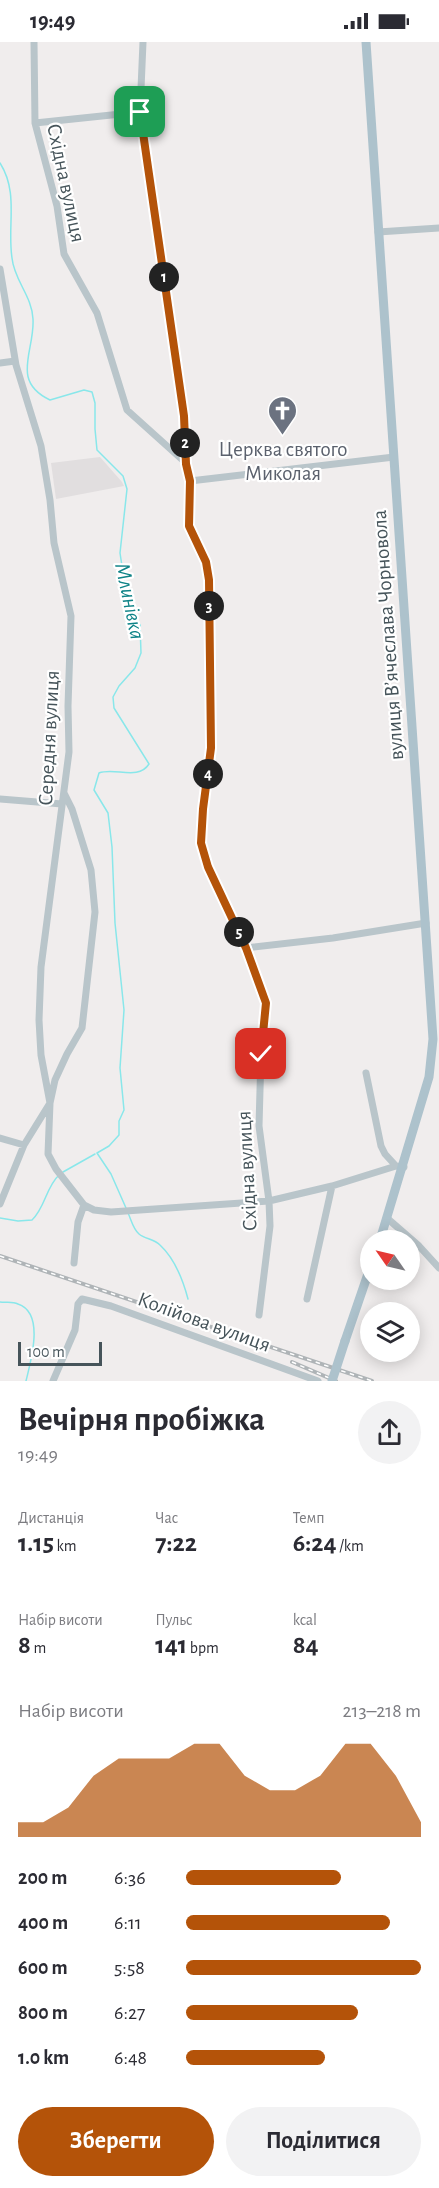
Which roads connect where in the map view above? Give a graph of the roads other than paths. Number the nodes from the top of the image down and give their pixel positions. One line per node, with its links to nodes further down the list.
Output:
1 (34, 42): 5 (street, Східна вулиця)
2 (143, 42): 4 (street)
3 (366, 42): 7 (main road, вулиця Вʼячеслава Чорновола)
4 (140, 112): 5 (street); 12 (street)
5 (35, 123): 12 (street, Східна вулиця)
6 (439, 228): 7 (street)
7 (378, 232): 11 (main road, вулиця Вʼячеслава Чорновола)
8 (0, 269): 9 (street, Середня вулиця)
9 (15, 361): 10 (street); 14 (street, Середня вулиця)
10 (0, 363)
11 (394, 457): 13 (street); 17 (main road, вулиця Вʼячеслава Чорновола)
12 (186, 464): 13 (street, Східна вулиця)
13 (190, 481): 18 (street, Східна вулиця)
14 (64, 793): 16 (street, Середня вулиця); 21 (street)
15 (0, 799): 16 (street)
16 (62, 804): 21 (street, Середня вулиця)
17 (426, 923): 18 (street); 19 (main road, вулиця Вʼячеслава Чорновола)
18 (246, 948): 26 (street, Східна вулиця)
19 (436, 1039): 24 (main road, вулиця Вʼячеслава Чорновола)
20 (366, 1073): 24 (street)
21 (50, 1103): 23 (street); 28 (street)
22 (0, 1138): 23 (street)
23 (24, 1145): 27 (street)
24 (400, 1166): 25 (street); 29 (main road, вулиця Вʼячеслава Чорновола)
25 (332, 1186): 26 (street); 34 (street)
26 (269, 1201): 28 (street); 35 (street, Східна вулиця)
27 (0, 1204)
28 (84, 1206): 31 (street)
29 (388, 1219): 30 (main road, вулиця Вʼячеслава Чорновола); 32 (street)
30 (384, 1230)
31 (74, 1263)
32 (439, 1268)
33 (362, 1290): 38 (main road, bridge)
34 (307, 1299)
35 (260, 1315)
36 (53, 1381): 37 (street, Колійова вулиця)
37 (318, 1381)
38 (332, 1381)

